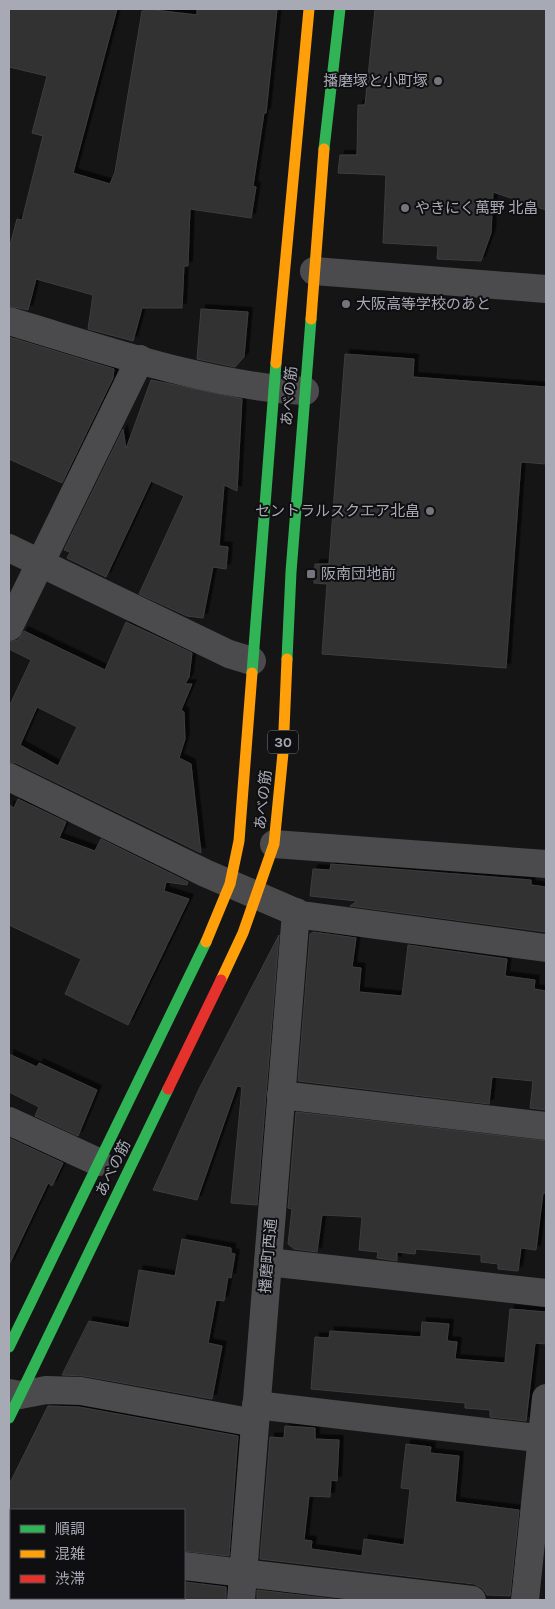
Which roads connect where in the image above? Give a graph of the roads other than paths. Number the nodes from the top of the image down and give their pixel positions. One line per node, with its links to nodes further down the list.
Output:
1 (308, 9): 7 (main road, あべの筋 / 30)
2 (340, 9): 3 (main road, あべの筋 / 30)
3 (314, 272): 4 (street); 8 (main road, あべの筋 / 30)
4 (546, 289)
5 (9, 321): 6 (street)
6 (140, 359): 7 (street); 10 (street)
7 (272, 389): 8 (street); 12 (main road, あべの筋 / 30)
8 (305, 391): 14 (main road, あべの筋 / 30)
9 (9, 548): 10 (street)
10 (41, 563): 11 (street); 12 (street)
11 (9, 627)
12 (252, 661): 16 (main road, あべの筋 / 30)
13 (9, 777): 16 (street)
14 (274, 844): 15 (street); 17 (main road, あべの筋 / 30)
15 (546, 864)
16 (230, 884): 17 (street); 23 (main road, あべの筋 / 30)
17 (258, 895): 18 (street); 28 (main road, あべの筋 / 30)
18 (296, 912): 19 (street); 20 (street, 播磨町西通)
19 (546, 948)
20 (281, 1095): 22 (street); 24 (street, 播磨町西通)
21 (9, 1120): 23 (street)
22 (546, 1126)
23 (98, 1162): 26 (main road, あべの筋 / 30)
24 (268, 1262): 25 (street); 29 (street, 播磨町西通)
25 (546, 1293)
26 (9, 1347)
27 (546, 1398): 30 (street)
28 (12, 1402): 29 (street)
29 (256, 1414): 30 (street); 32 (street, 播磨町西通)
30 (544, 1439): 35 (street)
31 (185, 1566): 32 (street)
32 (243, 1573): 33 (street, 播磨町西通); 34 (street)
33 (241, 1600)
34 (472, 1600)
35 (525, 1600)

